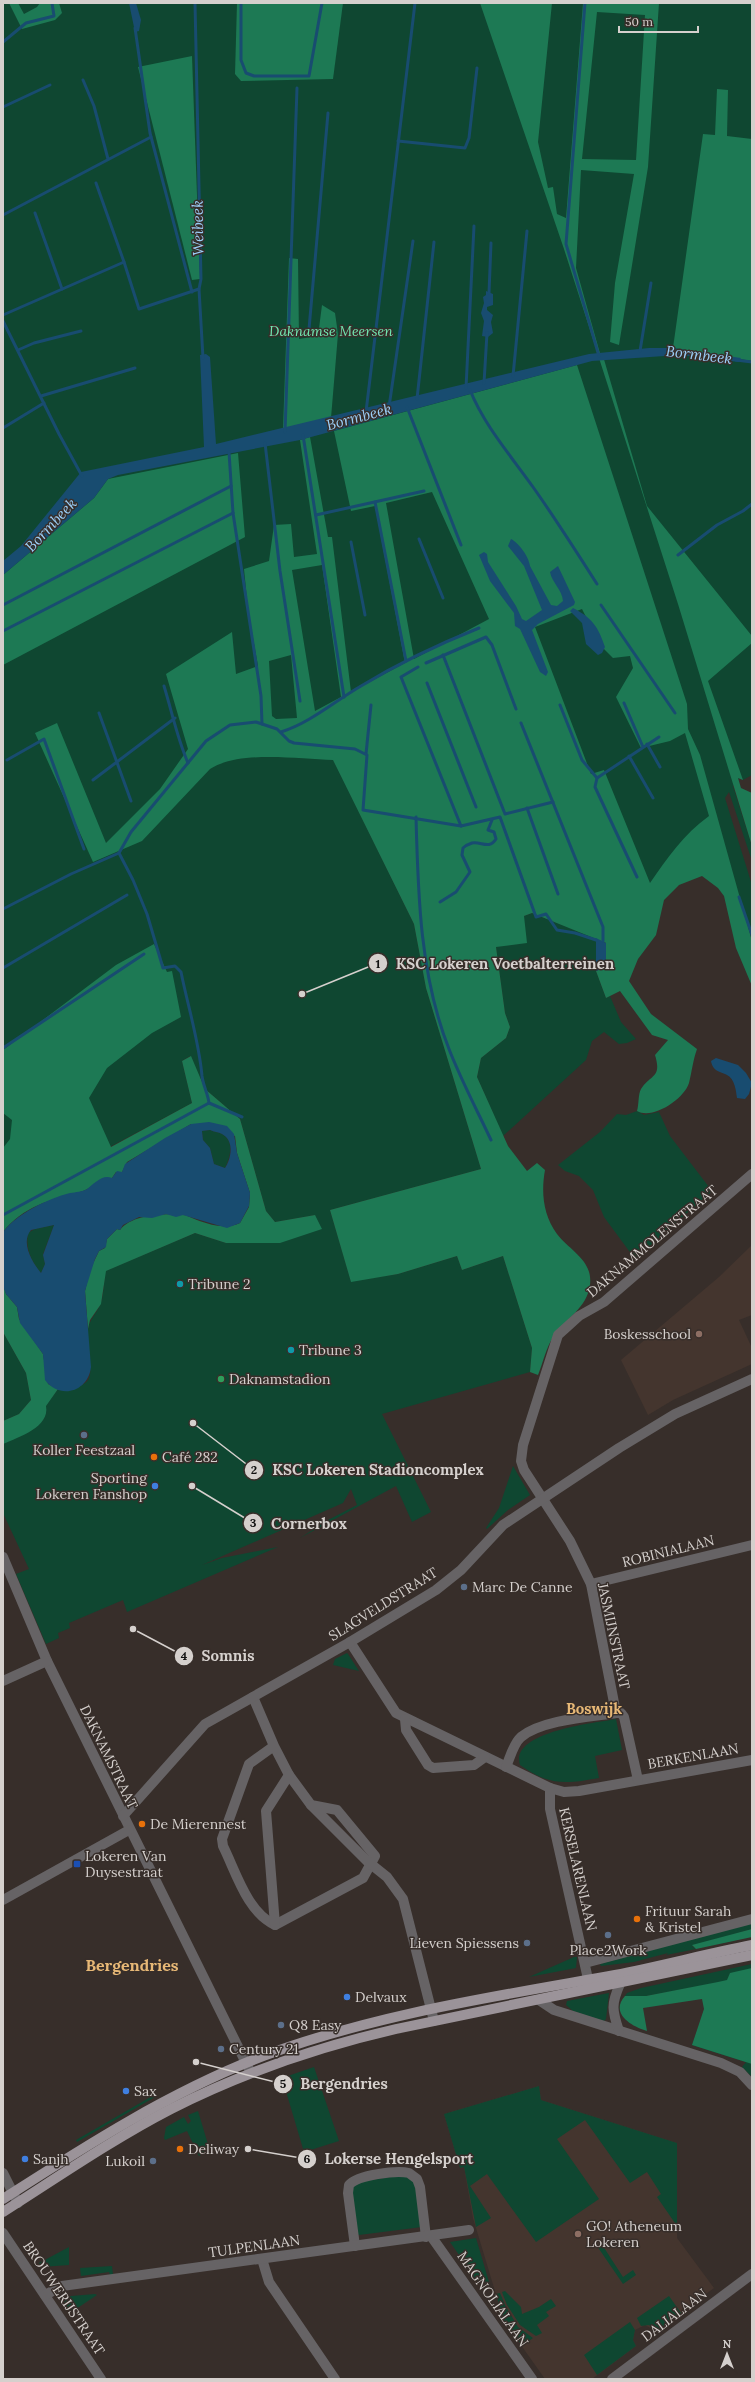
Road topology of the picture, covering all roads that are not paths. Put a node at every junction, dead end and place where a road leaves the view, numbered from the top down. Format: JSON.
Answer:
{"nodes":[{"id":1,"x":752,"y":1174,"type":"edge"},
{"id":2,"x":752,"y":1379,"type":"edge"},
{"id":3,"x":521,"y":1461,"type":"joint"},
{"id":4,"x":541,"y":1498,"type":"junction"},
{"id":5,"x":752,"y":1544,"type":"edge"},
{"id":6,"x":3,"y":1557,"type":"edge"},
{"id":7,"x":591,"y":1584,"type":"junction"},
{"id":8,"x":350,"y":1642,"type":"junction"},
{"id":9,"x":47,"y":1661,"type":"junction"},
{"id":10,"x":3,"y":1681,"type":"edge"},
{"id":11,"x":253,"y":1697,"type":"junction"},
{"id":12,"x":616,"y":1713,"type":"junction"},
{"id":13,"x":405,"y":1719,"type":"junction"},
{"id":14,"x":274,"y":1746,"type":"junction"},
{"id":15,"x":485,"y":1757,"type":"junction"},
{"id":16,"x":752,"y":1760,"type":"edge"},
{"id":17,"x":506,"y":1767,"type":"junction"},
{"id":18,"x":289,"y":1775,"type":"junction"},
{"id":19,"x":638,"y":1780,"type":"junction"},
{"id":20,"x":550,"y":1788,"type":"junction"},
{"id":21,"x":311,"y":1805,"type":"junction"},
{"id":22,"x":123,"y":1816,"type":"junction"},
{"id":23,"x":129,"y":1830,"type":"junction"},
{"id":24,"x":372,"y":1865,"type":"junction"},
{"id":25,"x":3,"y":1900,"type":"edge"},
{"id":26,"x":752,"y":1919,"type":"edge"},
{"id":27,"x":275,"y":1926,"type":"junction"},
{"id":28,"x":752,"y":1945,"type":"edge"},
{"id":29,"x":752,"y":1955,"type":"edge"},
{"id":30,"x":585,"y":1963,"type":"junction"},
{"id":31,"x":588,"y":1979,"type":"junction"},
{"id":32,"x":620,"y":1984,"type":"junction"},
{"id":33,"x":539,"y":2000,"type":"junction"},
{"id":34,"x":432,"y":2010,"type":"junction"},
{"id":35,"x":434,"y":2021,"type":"junction"},
{"id":36,"x":618,"y":2031,"type":"junction"},
{"id":37,"x":246,"y":2063,"type":"junction"},
{"id":38,"x":251,"y":2073,"type":"junction"},
{"id":39,"x":752,"y":2085,"type":"edge"},
{"id":40,"x":3,"y":2173,"type":"edge"},
{"id":41,"x":12,"y":2193,"type":"junction"},
{"id":42,"x":3,"y":2199,"type":"edge"},
{"id":43,"x":18,"y":2203,"type":"junction"},
{"id":44,"x":3,"y":2212,"type":"edge"},
{"id":45,"x":469,"y":2230,"type":"dead end"},
{"id":46,"x":3,"y":2233,"type":"edge"},
{"id":47,"x":429,"y":2236,"type":"junction"},
{"id":48,"x":355,"y":2246,"type":"junction"},
{"id":49,"x":262,"y":2259,"type":"junction"},
{"id":50,"x":752,"y":2274,"type":"edge"},
{"id":51,"x":45,"y":2295,"type":"junction"},
{"id":52,"x":528,"y":2378,"type":"edge"},
{"id":53,"x":101,"y":2379,"type":"edge"},
{"id":54,"x":335,"y":2379,"type":"edge"},
{"id":55,"x":612,"y":2379,"type":"edge"}],
"edges":[{"from":1,"to":3,"type":"street","name":"DAKNAMMOLENSTRAAT"},
{"from":2,"to":4,"type":"street","name":"SLAGVELDSTRAAT"},
{"from":3,"to":4,"type":"street","name":"JASMIJNSTRAAT"},
{"from":4,"to":7,"type":"street","name":"JASMIJNSTRAAT"},
{"from":4,"to":8,"type":"street","name":"SLAGVELDSTRAAT"},
{"from":5,"to":7,"type":"street","name":"ROBINIALAAN"},
{"from":6,"to":9,"type":"street","name":"DAKNAMSTRAAT"},
{"from":7,"to":12,"type":"street","name":"JASMIJNSTRAAT"},
{"from":8,"to":11,"type":"street","name":"SLAGVELDSTRAAT"},
{"from":8,"to":13,"type":"street"},
{"from":9,"to":10,"type":"street"},
{"from":9,"to":22,"type":"street","name":"DAKNAMSTRAAT"},
{"from":11,"to":14,"type":"street"},
{"from":11,"to":22,"type":"street","name":"SLAGVELDSTRAAT"},
{"from":12,"to":17,"type":"street"},
{"from":12,"to":19,"type":"street","name":"JASMIJNSTRAAT"},
{"from":13,"to":15,"type":"street","name":"BERKENLAAN"},
{"from":13,"to":15,"type":"street"},
{"from":14,"to":18,"type":"street"},
{"from":14,"to":27,"type":"street"},
{"from":15,"to":17,"type":"street","name":"BERKENLAAN"},
{"from":16,"to":19,"type":"street","name":"BERKENLAAN"},
{"from":17,"to":20,"type":"street","name":"BERKENLAAN"},
{"from":18,"to":21,"type":"street"},
{"from":18,"to":27,"type":"street"},
{"from":19,"to":20,"type":"street","name":"BERKENLAAN"},
{"from":20,"to":30,"type":"street","name":"KERSELARENLAAN"},
{"from":21,"to":24,"type":"street"},
{"from":21,"to":24,"type":"street"},
{"from":22,"to":23,"type":"street","name":"DAKNAMSTRAAT"},
{"from":23,"to":25,"type":"street"},
{"from":23,"to":37,"type":"street","name":"DAKNAMSTRAAT"},
{"from":24,"to":27,"type":"street"},
{"from":24,"to":34,"type":"street"},
{"from":26,"to":30,"type":"street"},
{"from":28,"to":31,"type":"main road"},
{"from":29,"to":32,"type":"main road"},
{"from":30,"to":31,"type":"street","name":"KERSELARENLAAN"},
{"from":31,"to":34,"type":"main road"},
{"from":32,"to":33,"type":"main road"},
{"from":32,"to":36,"type":"street"},
{"from":33,"to":35,"type":"main road"},
{"from":33,"to":36,"type":"street"},
{"from":34,"to":35,"type":"street"},
{"from":34,"to":37,"type":"main road"},
{"from":35,"to":38,"type":"main road"},
{"from":36,"to":39,"type":"street"},
{"from":37,"to":38,"type":"street","name":"DAKNAMSTRAAT"},
{"from":37,"to":41,"type":"main road"},
{"from":38,"to":43,"type":"main road"},
{"from":40,"to":41,"type":"street"},
{"from":41,"to":42,"type":"main road"},
{"from":41,"to":43,"type":"street"},
{"from":43,"to":44,"type":"main road"},
{"from":45,"to":47,"type":"street","name":"TULPENLAAN"},
{"from":46,"to":51,"type":"street","name":"BROUWERIJSTRAAT"},
{"from":47,"to":48,"type":"street","name":"TULPENLAAN"},
{"from":47,"to":48,"type":"street"},
{"from":47,"to":52,"type":"street","name":"MAGNOLIALAAN"},
{"from":48,"to":49,"type":"street","name":"TULPENLAAN"},
{"from":49,"to":51,"type":"street","name":"TULPENLAAN"},
{"from":49,"to":54,"type":"street"},
{"from":50,"to":55,"type":"street","name":"DALIALAAN"},
{"from":51,"to":53,"type":"street","name":"BROUWERIJSTRAAT"}]}
